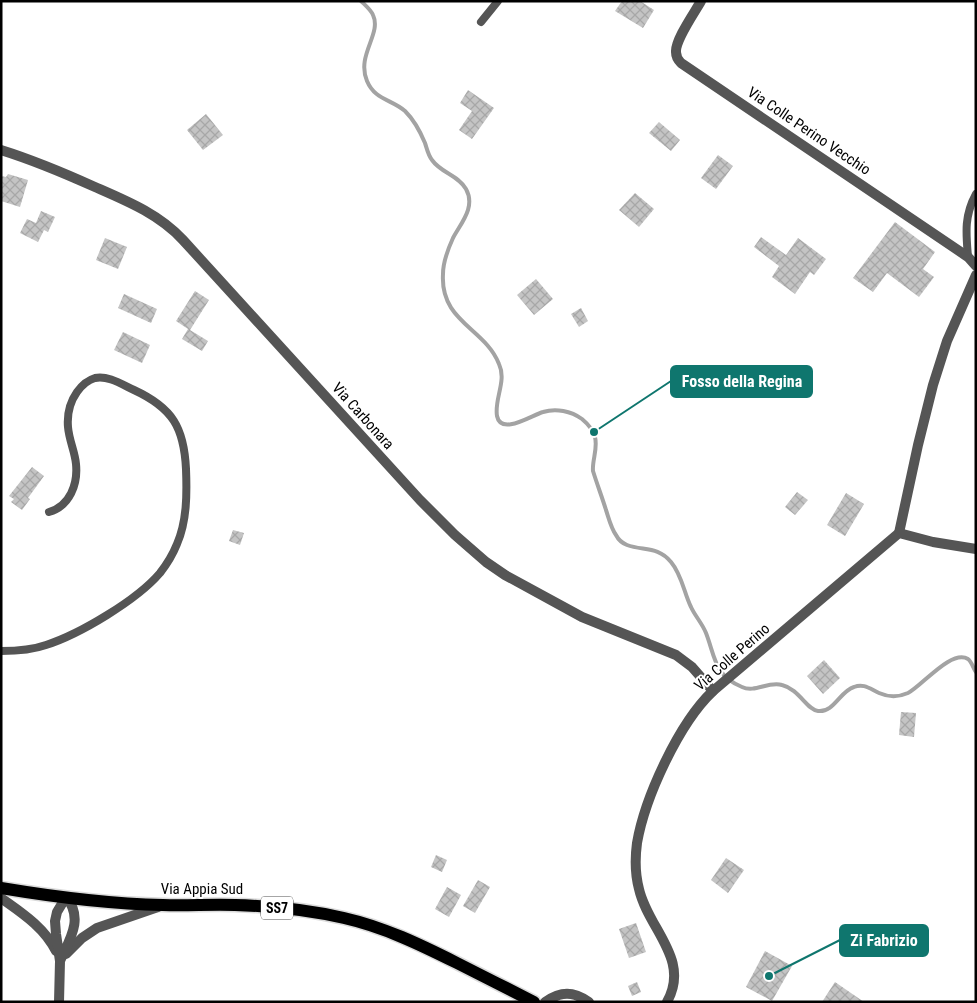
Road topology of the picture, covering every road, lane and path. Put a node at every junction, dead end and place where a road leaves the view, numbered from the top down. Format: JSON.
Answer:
{"nodes":[{"id":1,"x":498,"y":1,"type":"edge"},
{"id":2,"x":702,"y":1,"type":"edge"},
{"id":3,"x":481,"y":22,"type":"dead end"},
{"id":4,"x":1,"y":150,"type":"edge"},
{"id":5,"x":976,"y":194,"type":"edge"},
{"id":6,"x":968,"y":257,"type":"junction"},
{"id":7,"x":976,"y":266,"type":"edge"},
{"id":8,"x":976,"y":275,"type":"edge"},
{"id":9,"x":49,"y":512,"type":"dead end"},
{"id":10,"x":899,"y":532,"type":"junction"},
{"id":11,"x":976,"y":549,"type":"edge"},
{"id":12,"x":1,"y":651,"type":"edge"},
{"id":13,"x":716,"y":689,"type":"junction"},
{"id":14,"x":1,"y":888,"type":"edge"},
{"id":15,"x":66,"y":897,"type":"junction"},
{"id":16,"x":1,"y":898,"type":"edge"},
{"id":17,"x":162,"y":906,"type":"junction"},
{"id":18,"x":60,"y":961,"type":"junction"},
{"id":19,"x":59,"y":1002,"type":"edge"},
{"id":20,"x":534,"y":1002,"type":"edge"},
{"id":21,"x":545,"y":1002,"type":"edge"},
{"id":22,"x":589,"y":1002,"type":"edge"},
{"id":23,"x":666,"y":1002,"type":"edge"}],
"edges":[{"from":1,"to":3,"type":"lane"},
{"from":2,"to":6,"type":"street","name":"Via Colle Perino Vecchio"},
{"from":4,"to":13,"type":"street","name":"Via Carbonara"},
{"from":5,"to":6,"type":"lane"},
{"from":6,"to":7,"type":"street","name":"Via Colle Perino Vecchio"},
{"from":8,"to":10,"type":"street"},
{"from":9,"to":12,"type":"lane"},
{"from":10,"to":11,"type":"street"},
{"from":10,"to":13,"type":"street","name":"Via Colle Perino"},
{"from":13,"to":23,"type":"street","name":"Via Colle Perino"},
{"from":14,"to":15,"type":"main road","name":"Via Appia Sud","number":"SS7"},
{"from":15,"to":17,"type":"main road","name":"Via Appia Sud","number":"SS7"},
{"from":15,"to":18,"type":"street"},
{"from":15,"to":18,"type":"street"},
{"from":16,"to":18,"type":"street"},
{"from":17,"to":18,"type":"street"},
{"from":17,"to":20,"type":"main road","name":"Via Appia Sud","number":"SS7"},
{"from":18,"to":19,"type":"street"},
{"from":21,"to":22,"type":"street"}]}
